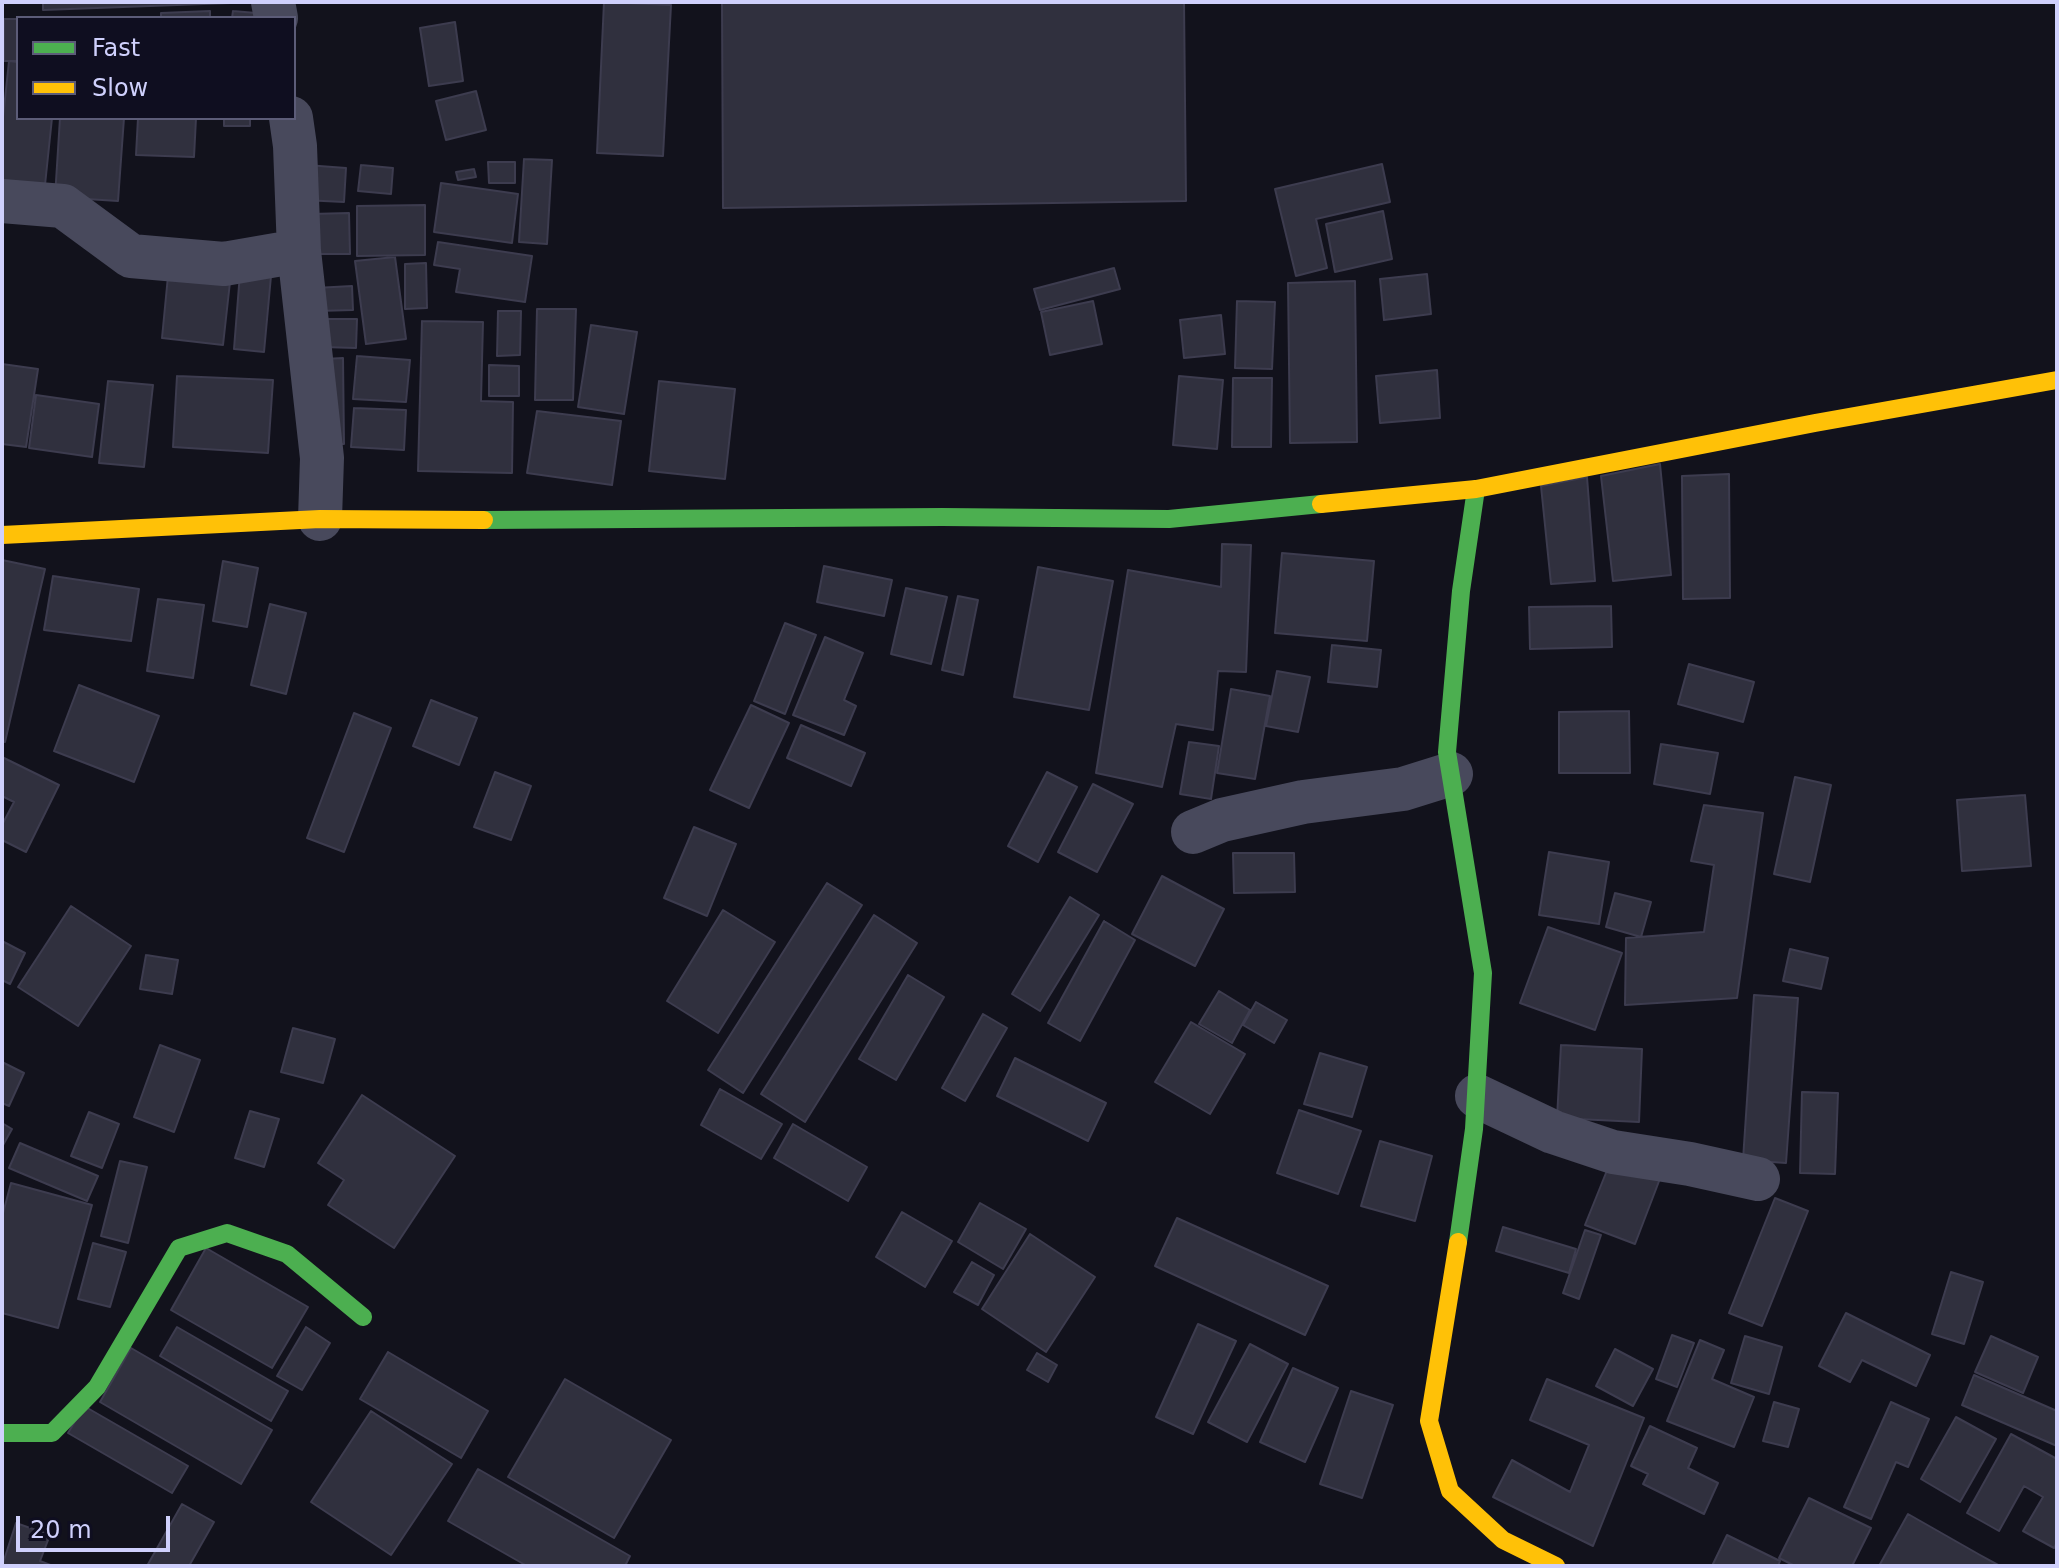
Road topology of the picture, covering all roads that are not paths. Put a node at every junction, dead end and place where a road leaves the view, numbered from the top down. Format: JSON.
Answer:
{"nodes":[{"id":1,"x":291,"y":120,"type":"edge"},
{"id":2,"x":2,"y":201,"type":"edge"},
{"id":3,"x":299,"y":251,"type":"junction"},
{"id":4,"x":2057,"y":380,"type":"edge"},
{"id":5,"x":1476,"y":489,"type":"junction"},
{"id":6,"x":320,"y":519,"type":"junction"},
{"id":7,"x":2,"y":535,"type":"edge"},
{"id":8,"x":1451,"y":774,"type":"junction"},
{"id":9,"x":1193,"y":832,"type":"dead end"},
{"id":10,"x":1477,"y":1096,"type":"junction"},
{"id":11,"x":1758,"y":1179,"type":"dead end"},
{"id":12,"x":363,"y":1317,"type":"dead end"},
{"id":13,"x":2,"y":1433,"type":"edge"},
{"id":14,"x":1556,"y":1566,"type":"edge"}],
"edges":[{"from":1,"to":3,"type":"street"},
{"from":2,"to":3,"type":"street"},
{"from":3,"to":6,"type":"street"},
{"from":4,"to":5,"type":"street"},
{"from":5,"to":6,"type":"street"},
{"from":5,"to":8,"type":"street"},
{"from":6,"to":7,"type":"street"},
{"from":8,"to":9,"type":"street"},
{"from":8,"to":10,"type":"street"},
{"from":10,"to":11,"type":"street"},
{"from":10,"to":14,"type":"street"},
{"from":12,"to":13,"type":"street"}]}
